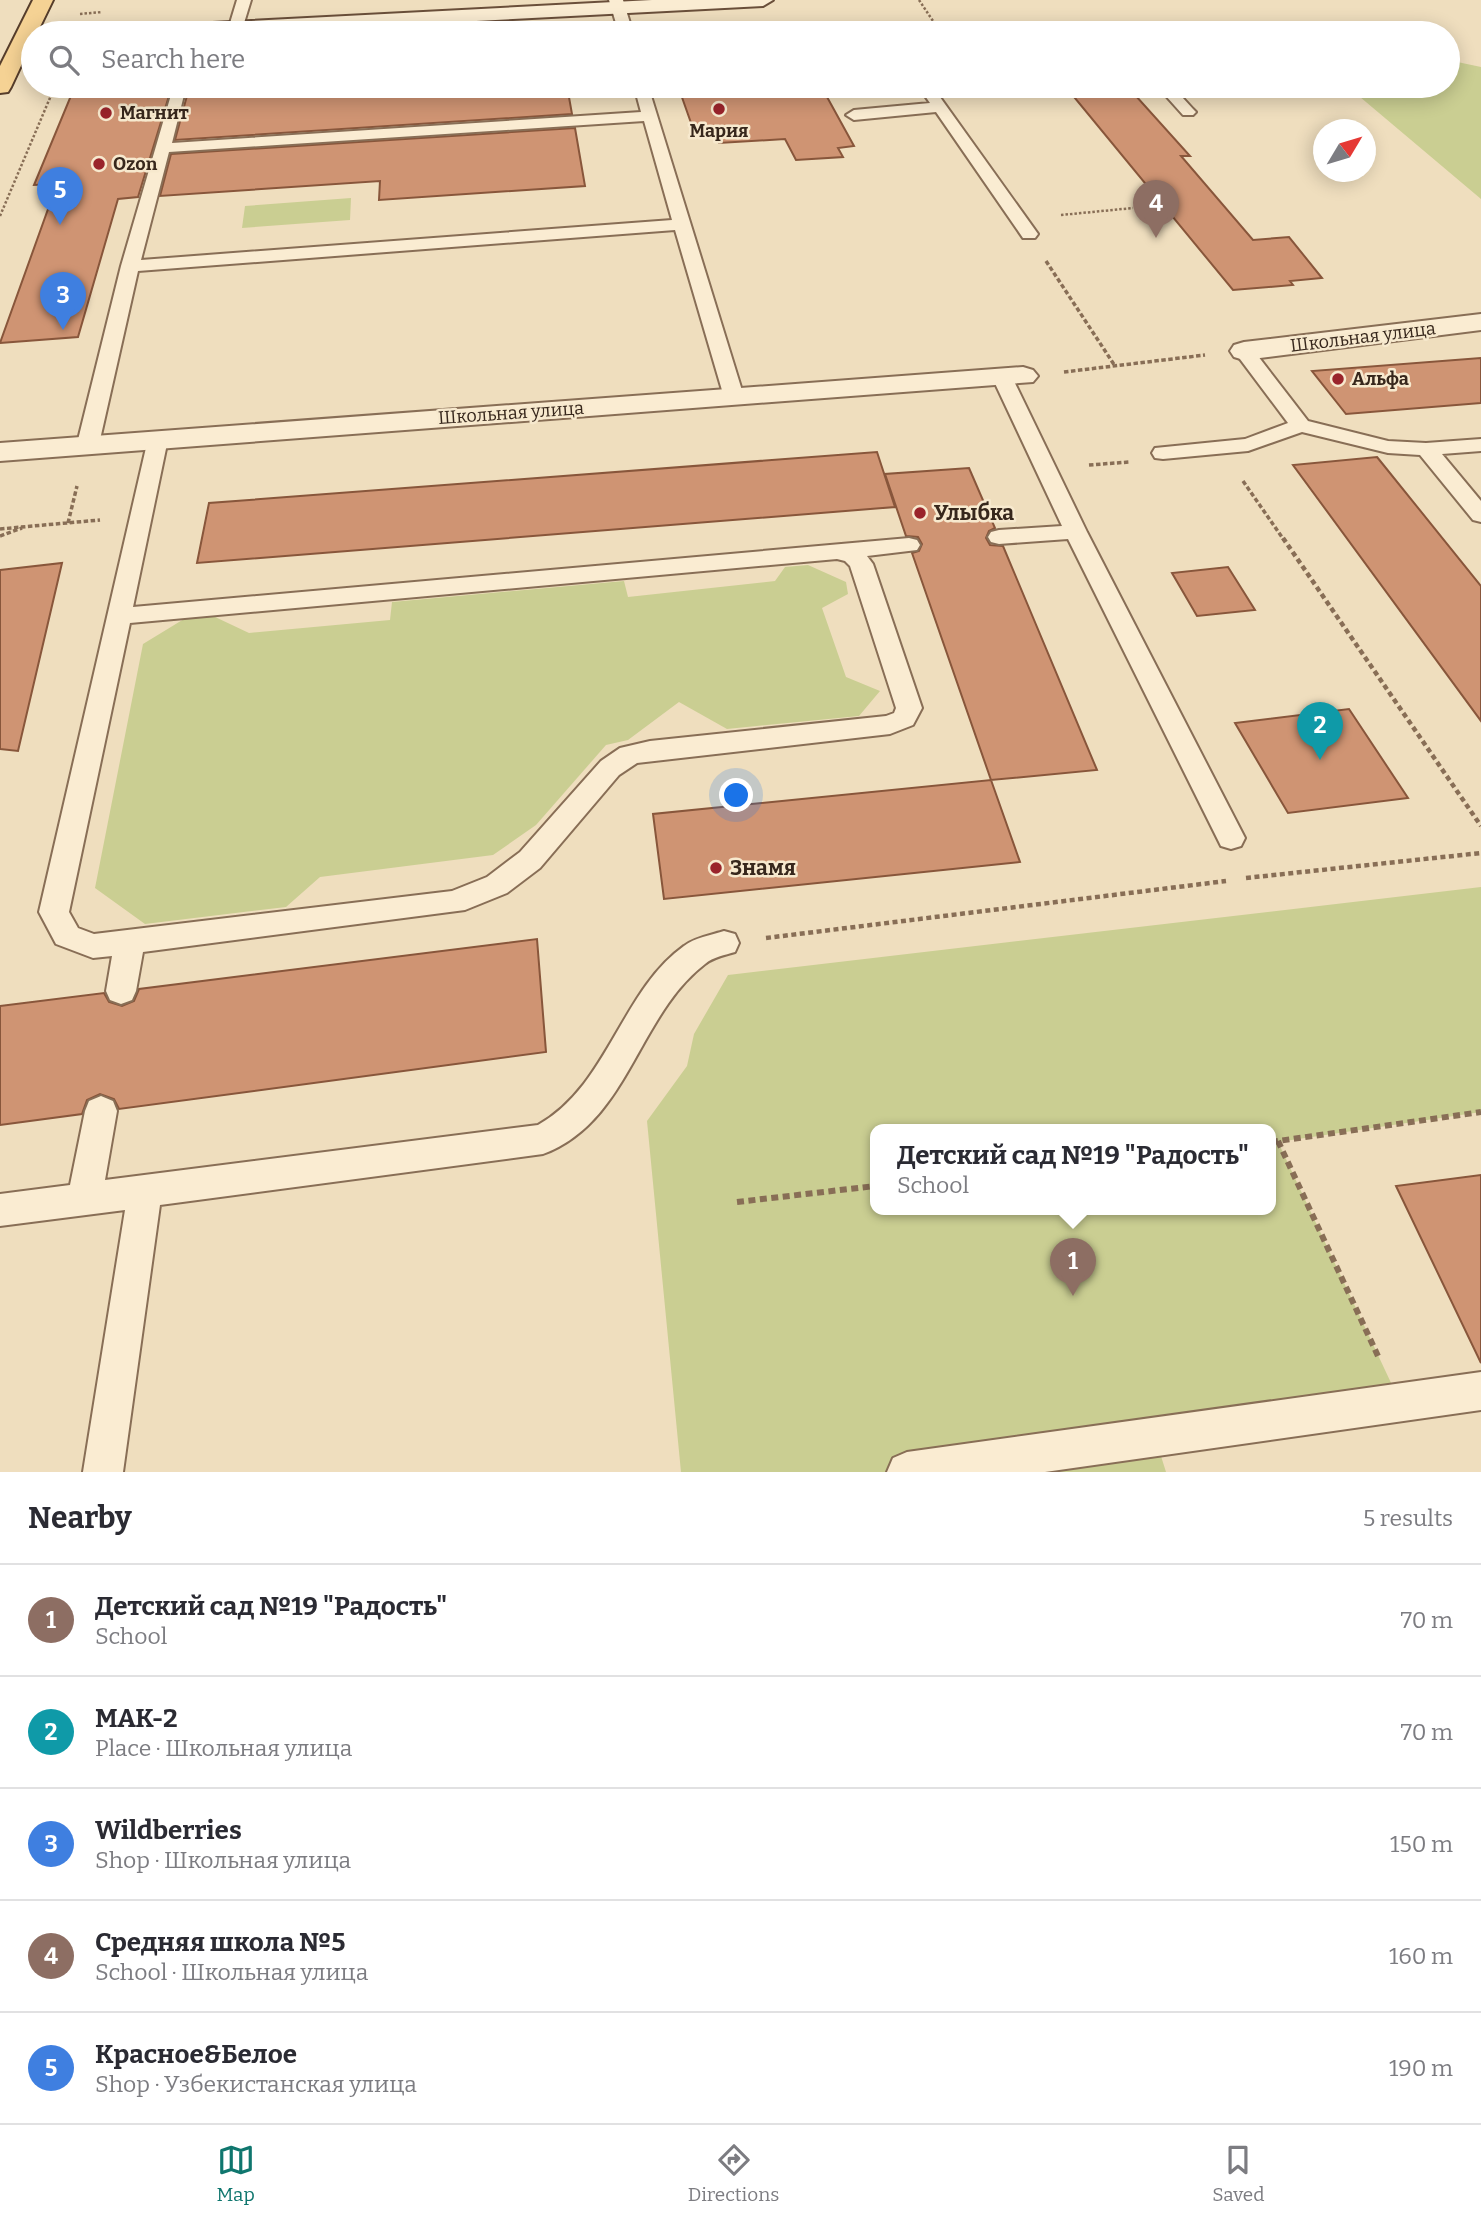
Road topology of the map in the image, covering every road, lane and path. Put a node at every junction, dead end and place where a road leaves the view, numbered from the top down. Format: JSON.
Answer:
{"nodes":[{"id":1,"x":43,"y":0,"type":"edge"},
{"id":2,"x":244,"y":0,"type":"edge"},
{"id":3,"x":763,"y":0,"type":"edge"},
{"id":4,"x":919,"y":0,"type":"edge"},
{"id":5,"x":617,"y":4,"type":"edge"},
{"id":6,"x":35,"y":21,"type":"edge"},
{"id":7,"x":237,"y":21,"type":"edge"},
{"id":8,"x":367,"y":21,"type":"edge"},
{"id":9,"x":622,"y":21,"type":"edge"},
{"id":10,"x":934,"y":21,"type":"edge"},
{"id":11,"x":21,"y":51,"type":"edge"},
{"id":12,"x":0,"y":87,"type":"edge"},
{"id":13,"x":50,"y":98,"type":"edge"},
{"id":14,"x":176,"y":98,"type":"edge"},
{"id":15,"x":645,"y":98,"type":"edge"},
{"id":16,"x":934,"y":98,"type":"edge"},
{"id":17,"x":1175,"y":98,"type":"edge"},
{"id":18,"x":940,"y":107,"type":"junction"},
{"id":19,"x":1188,"y":112,"type":"dead end"},
{"id":20,"x":854,"y":115,"type":"dead end"},
{"id":21,"x":650,"y":116,"type":"junction"},
{"id":22,"x":162,"y":148,"type":"junction"},
{"id":23,"x":1133,"y":208,"type":"dead end"},
{"id":24,"x":0,"y":216,"type":"edge"},
{"id":25,"x":1018,"y":218,"type":"junction"},
{"id":26,"x":683,"y":224,"type":"junction"},
{"id":27,"x":1029,"y":234,"type":"joint"},
{"id":28,"x":131,"y":266,"type":"junction"},
{"id":29,"x":1481,"y":322,"type":"edge"},
{"id":30,"x":1244,"y":351,"type":"junction"},
{"id":31,"x":1115,"y":366,"type":"junction"},
{"id":32,"x":1012,"y":377,"type":"junction"},
{"id":33,"x":734,"y":397,"type":"junction"},
{"id":34,"x":1301,"y":425,"type":"junction"},
{"id":35,"x":158,"y":439,"type":"junction"},
{"id":36,"x":88,"y":444,"type":"junction"},
{"id":37,"x":1481,"y":445,"type":"edge"},
{"id":38,"x":1220,"y":448,"type":"junction"},
{"id":39,"x":1426,"y":449,"type":"junction"},
{"id":40,"x":0,"y":452,"type":"edge"},
{"id":41,"x":1163,"y":453,"type":"joint"},
{"id":42,"x":1046,"y":468,"type":"junction"},
{"id":43,"x":1481,"y":515,"type":"edge"},
{"id":44,"x":141,"y":516,"type":"junction"},
{"id":45,"x":28,"y":526,"type":"junction"},
{"id":46,"x":0,"y":529,"type":"edge"},
{"id":47,"x":1076,"y":532,"type":"junction"},
{"id":48,"x":0,"y":536,"type":"edge"},
{"id":49,"x":999,"y":537,"type":"dead end"},
{"id":50,"x":909,"y":545,"type":"dead end"},
{"id":51,"x":837,"y":552,"type":"junction"},
{"id":52,"x":119,"y":616,"type":"junction"},
{"id":53,"x":1481,"y":826,"type":"edge"},
{"id":54,"x":1231,"y":838,"type":"dead end"},
{"id":55,"x":1481,"y":853,"type":"edge"},
{"id":56,"x":129,"y":943,"type":"junction"},
{"id":57,"x":724,"y":943,"type":"joint"},
{"id":58,"x":121,"y":991,"type":"dead end"},
{"id":59,"x":101,"y":1111,"type":"dead end"},
{"id":60,"x":1481,"y":1112,"type":"edge"},
{"id":61,"x":1276,"y":1142,"type":"edge"},
{"id":62,"x":1276,"y":1146,"type":"edge"},
{"id":63,"x":870,"y":1187,"type":"edge"},
{"id":64,"x":145,"y":1191,"type":"junction"},
{"id":65,"x":84,"y":1199,"type":"junction"},
{"id":66,"x":737,"y":1202,"type":"dead end"},
{"id":67,"x":0,"y":1210,"type":"edge"},
{"id":68,"x":1481,"y":1391,"type":"edge"},
{"id":69,"x":1400,"y":1402,"type":"junction"},
{"id":70,"x":103,"y":1472,"type":"edge"},
{"id":71,"x":907,"y":1472,"type":"edge"}],
"edges":[{"from":1,"to":6,"type":"main road"},
{"from":2,"to":7,"type":"lane"},
{"from":3,"to":5,"type":"street"},
{"from":4,"to":10,"type":"path"},
{"from":5,"to":8,"type":"street"},
{"from":5,"to":9,"type":"lane"},
{"from":11,"to":12,"type":"main road"},
{"from":13,"to":24,"type":"path"},
{"from":14,"to":22,"type":"lane"},
{"from":15,"to":21,"type":"lane"},
{"from":16,"to":18,"type":"lane"},
{"from":17,"to":19,"type":"lane"},
{"from":18,"to":20,"type":"lane"},
{"from":18,"to":25,"type":"lane"},
{"from":21,"to":22,"type":"lane"},
{"from":21,"to":26,"type":"lane"},
{"from":22,"to":28,"type":"lane"},
{"from":23,"to":25,"type":"path"},
{"from":25,"to":27,"type":"lane"},
{"from":26,"to":28,"type":"lane"},
{"from":26,"to":33,"type":"lane"},
{"from":27,"to":31,"type":"path"},
{"from":28,"to":36,"type":"lane"},
{"from":29,"to":30,"type":"street","name":"Школьная улица"},
{"from":30,"to":31,"type":"path"},
{"from":30,"to":34,"type":"lane"},
{"from":31,"to":32,"type":"path"},
{"from":32,"to":33,"type":"street","name":"Школьная улица"},
{"from":32,"to":42,"type":"lane"},
{"from":33,"to":35,"type":"street","name":"Школьная улица"},
{"from":34,"to":38,"type":"lane"},
{"from":34,"to":39,"type":"lane"},
{"from":35,"to":36,"type":"street","name":"Школьная улица"},
{"from":35,"to":44,"type":"lane"},
{"from":36,"to":40,"type":"street","name":"Школьная улица"},
{"from":37,"to":39,"type":"lane"},
{"from":38,"to":41,"type":"lane"},
{"from":38,"to":53,"type":"path"},
{"from":39,"to":43,"type":"lane"},
{"from":41,"to":42,"type":"path"},
{"from":42,"to":47,"type":"lane"},
{"from":44,"to":45,"type":"path"},
{"from":44,"to":52,"type":"lane"},
{"from":45,"to":46,"type":"path"},
{"from":45,"to":48,"type":"path"},
{"from":47,"to":49,"type":"lane"},
{"from":47,"to":54,"type":"lane"},
{"from":50,"to":51,"type":"lane"},
{"from":51,"to":52,"type":"lane"},
{"from":51,"to":56,"type":"lane"},
{"from":52,"to":56,"type":"lane"},
{"from":55,"to":57,"type":"path"},
{"from":56,"to":58,"type":"lane"},
{"from":57,"to":64,"type":"lane"},
{"from":59,"to":65,"type":"lane"},
{"from":60,"to":61,"type":"path"},
{"from":62,"to":69,"type":"path"},
{"from":63,"to":66,"type":"path"},
{"from":64,"to":65,"type":"lane"},
{"from":64,"to":70,"type":"lane"},
{"from":65,"to":67,"type":"lane"},
{"from":68,"to":69,"type":"lane"},
{"from":69,"to":71,"type":"lane"}]}
